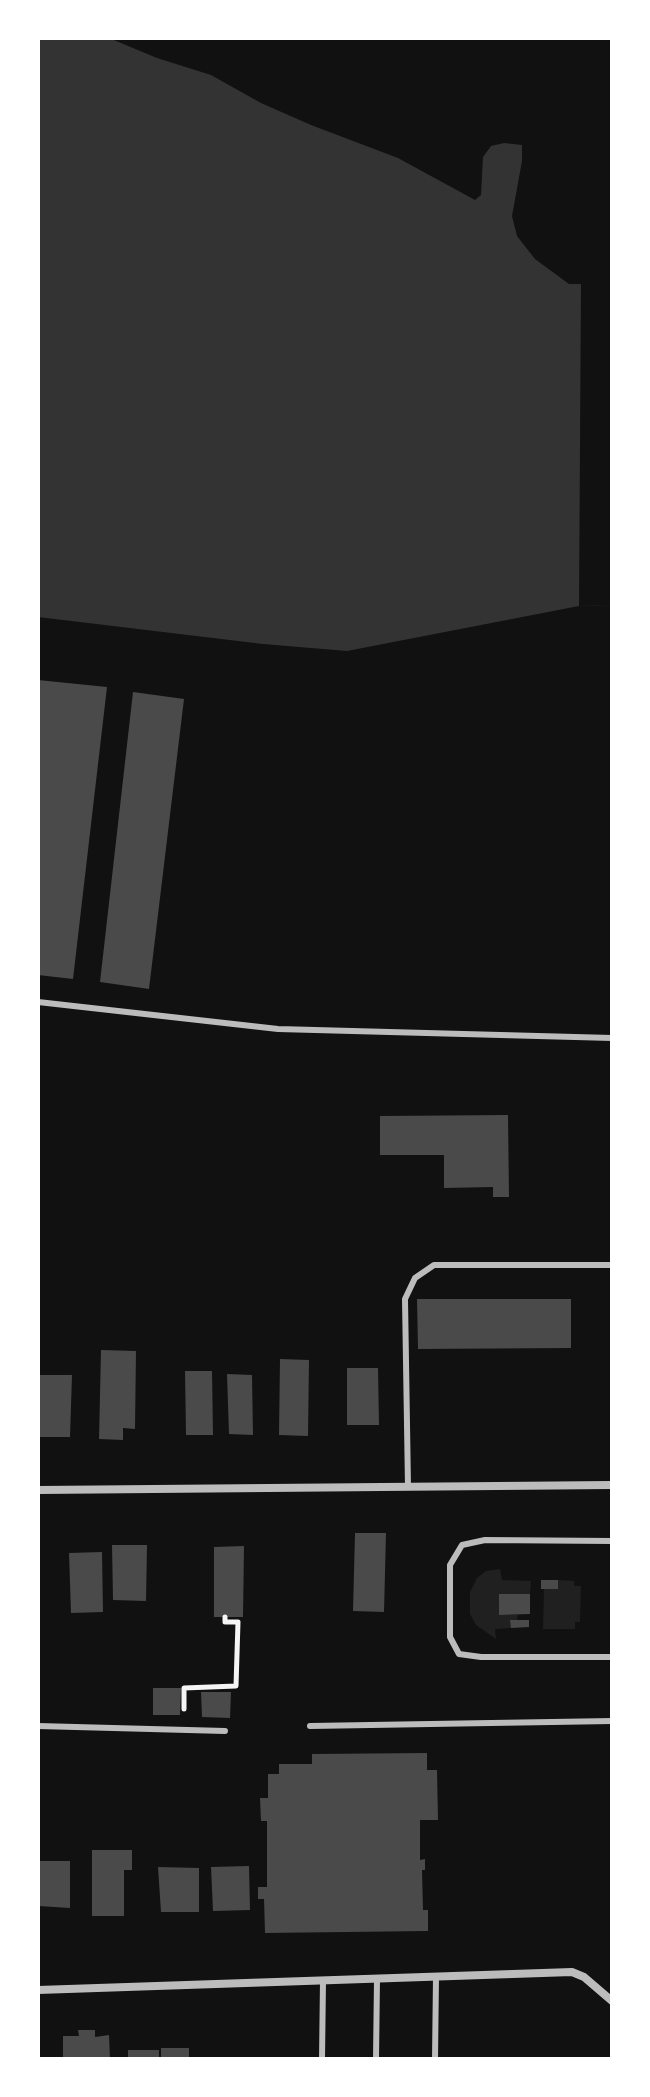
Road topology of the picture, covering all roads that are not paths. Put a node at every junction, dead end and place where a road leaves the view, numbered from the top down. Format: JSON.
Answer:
{"nodes":[{"id":1,"x":38,"y":1002,"type":"edge"},
{"id":2,"x":612,"y":1038,"type":"edge"},
{"id":3,"x":612,"y":1265,"type":"edge"},
{"id":4,"x":612,"y":1485,"type":"edge"},
{"id":5,"x":408,"y":1487,"type":"junction"},
{"id":6,"x":38,"y":1490,"type":"edge"},
{"id":7,"x":612,"y":1541,"type":"edge"},
{"id":8,"x":612,"y":1657,"type":"edge"},
{"id":9,"x":612,"y":1721,"type":"edge"},
{"id":10,"x":38,"y":1726,"type":"edge"},
{"id":11,"x":310,"y":1726,"type":"dead end"},
{"id":12,"x":225,"y":1731,"type":"dead end"},
{"id":13,"x":436,"y":1977,"type":"junction"},
{"id":14,"x":377,"y":1979,"type":"junction"},
{"id":15,"x":323,"y":1981,"type":"junction"},
{"id":16,"x":38,"y":1990,"type":"edge"},
{"id":17,"x":612,"y":2001,"type":"edge"},
{"id":18,"x":322,"y":2059,"type":"edge"},
{"id":19,"x":376,"y":2059,"type":"edge"},
{"id":20,"x":435,"y":2059,"type":"edge"}],
"edges":[{"from":1,"to":2,"type":"lane"},
{"from":3,"to":5,"type":"lane"},
{"from":4,"to":5,"type":"street"},
{"from":5,"to":6,"type":"street"},
{"from":7,"to":8,"type":"lane"},
{"from":9,"to":11,"type":"lane"},
{"from":10,"to":12,"type":"lane"},
{"from":13,"to":14,"type":"street"},
{"from":13,"to":17,"type":"street"},
{"from":13,"to":20,"type":"lane"},
{"from":14,"to":15,"type":"street"},
{"from":14,"to":19,"type":"lane"},
{"from":15,"to":16,"type":"street"},
{"from":15,"to":18,"type":"lane"}]}
